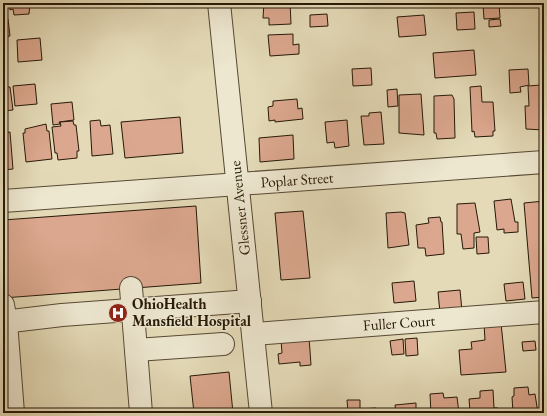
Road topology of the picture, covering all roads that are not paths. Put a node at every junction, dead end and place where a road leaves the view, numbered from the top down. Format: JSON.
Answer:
{"nodes":[{"id":1,"x":219,"y":3,"type":"edge"},
{"id":2,"x":544,"y":162,"type":"edge"},
{"id":3,"x":238,"y":184,"type":"junction"},
{"id":4,"x":3,"y":201,"type":"edge"},
{"id":5,"x":131,"y":288,"type":"dead end"},
{"id":6,"x":250,"y":301,"type":"junction"},
{"id":7,"x":133,"y":311,"type":"junction"},
{"id":8,"x":544,"y":312,"type":"edge"},
{"id":9,"x":4,"y":317,"type":"edge"},
{"id":10,"x":253,"y":334,"type":"junction"},
{"id":11,"x":223,"y":344,"type":"dead end"},
{"id":12,"x":136,"y":350,"type":"junction"},
{"id":13,"x":13,"y":413,"type":"edge"},
{"id":14,"x":141,"y":413,"type":"edge"},
{"id":15,"x":262,"y":413,"type":"edge"}],
"edges":[{"from":1,"to":3,"type":"street","name":"Glessner Avenue"},
{"from":2,"to":3,"type":"street","name":"Poplar Street"},
{"from":3,"to":4,"type":"street","name":"Poplar Street"},
{"from":3,"to":6,"type":"street","name":"Glessner Avenue"},
{"from":5,"to":7,"type":"street"},
{"from":6,"to":7,"type":"street"},
{"from":6,"to":10,"type":"street","name":"Glessner Avenue"},
{"from":7,"to":9,"type":"street"},
{"from":7,"to":12,"type":"street"},
{"from":8,"to":10,"type":"street","name":"Fuller Court"},
{"from":9,"to":13,"type":"street"},
{"from":10,"to":15,"type":"street","name":"Glessner Avenue"},
{"from":11,"to":12,"type":"street"},
{"from":12,"to":14,"type":"street"}]}
